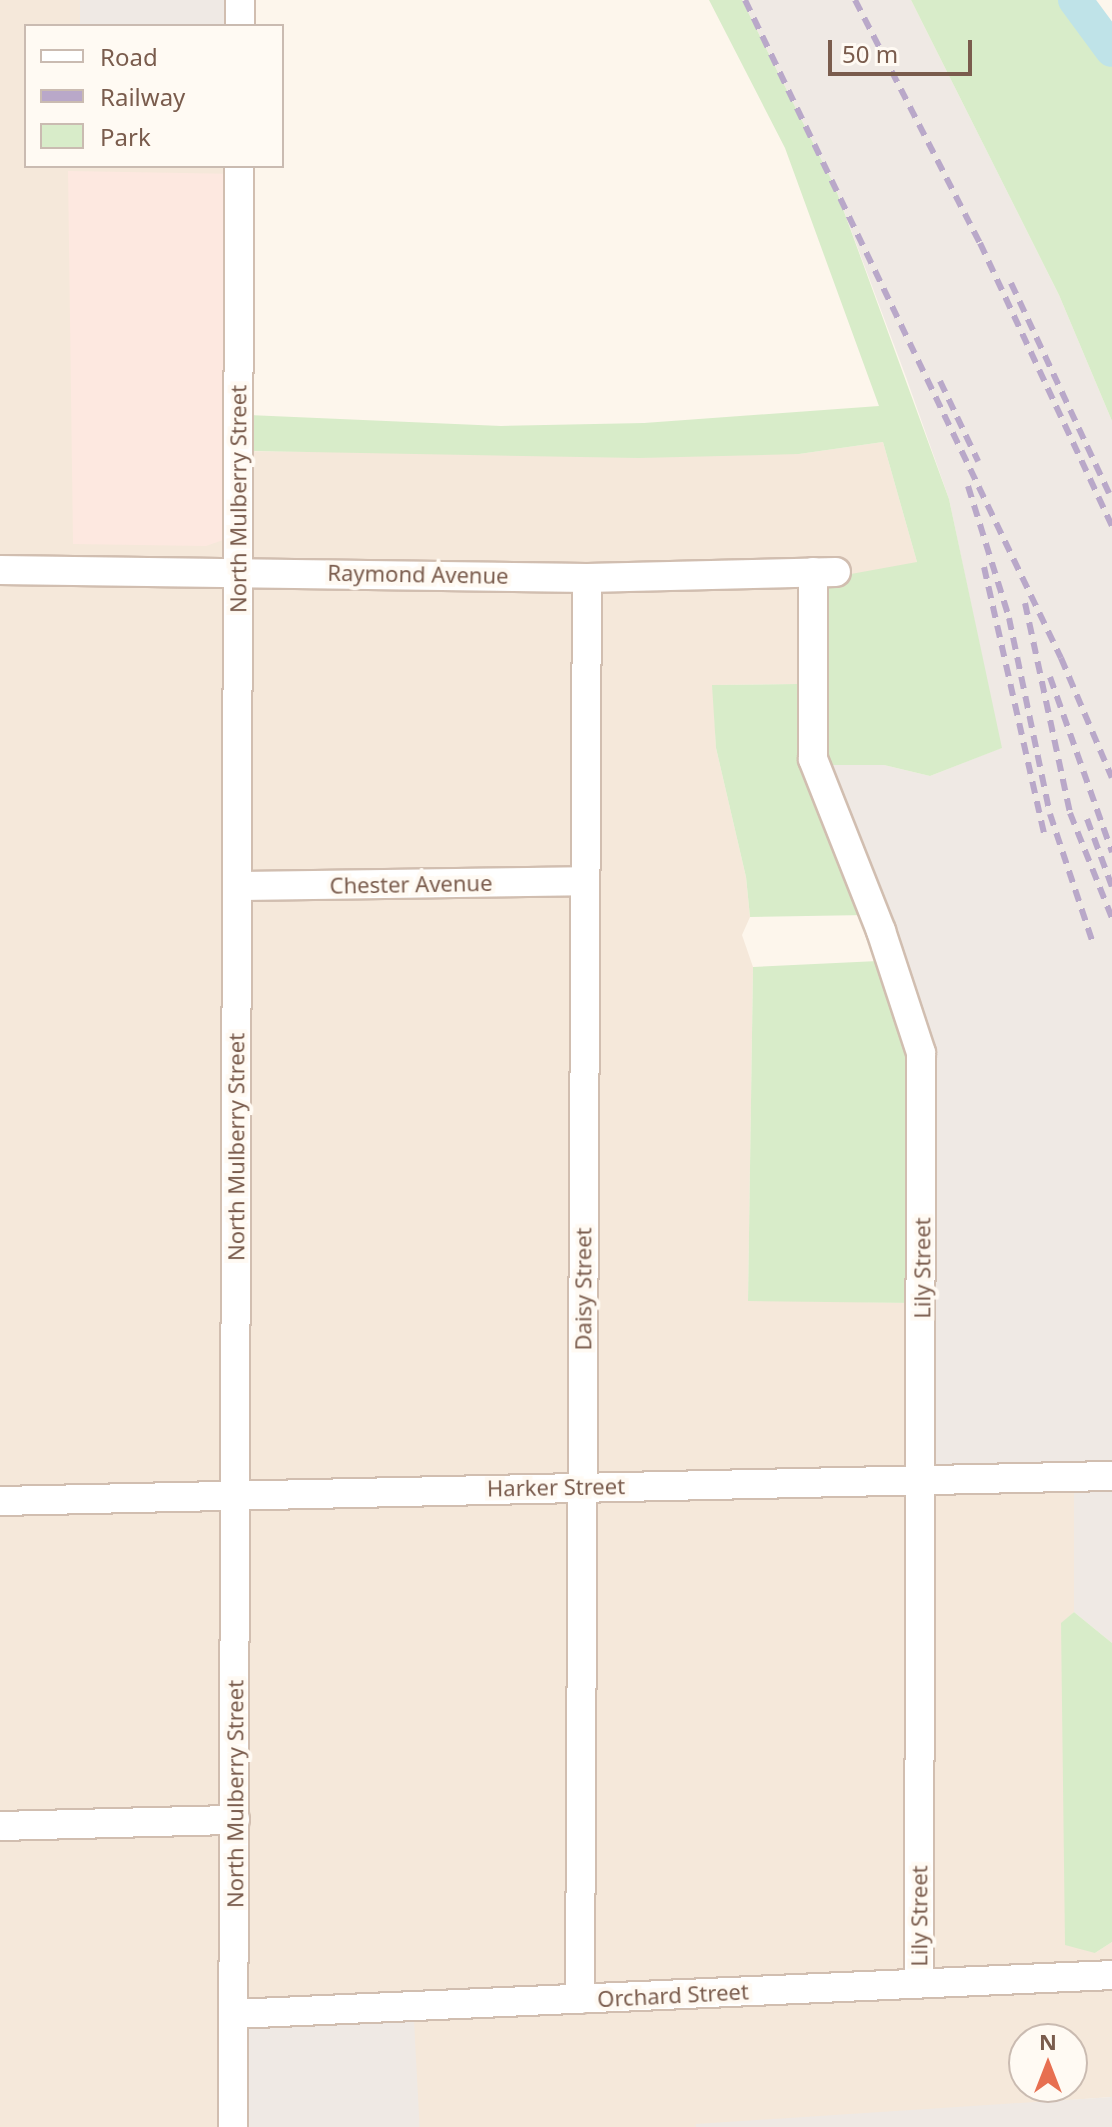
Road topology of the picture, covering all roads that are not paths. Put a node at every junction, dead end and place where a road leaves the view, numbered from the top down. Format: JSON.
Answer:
{"nodes":[{"id":1,"x":240,"y":0,"type":"edge"},
{"id":2,"x":240,"y":24,"type":"edge"},
{"id":3,"x":239,"y":168,"type":"edge"},
{"id":4,"x":0,"y":570,"type":"edge"},
{"id":5,"x":237,"y":571,"type":"junction"},
{"id":6,"x":824,"y":572,"type":"joint"},
{"id":7,"x":587,"y":578,"type":"junction"},
{"id":8,"x":585,"y":881,"type":"junction"},
{"id":9,"x":238,"y":886,"type":"junction"},
{"id":10,"x":1112,"y":1476,"type":"edge"},
{"id":11,"x":920,"y":1479,"type":"junction"},
{"id":12,"x":583,"y":1487,"type":"junction"},
{"id":13,"x":236,"y":1495,"type":"junction"},
{"id":14,"x":0,"y":1501,"type":"edge"},
{"id":15,"x":235,"y":1820,"type":"junction"},
{"id":16,"x":0,"y":1826,"type":"edge"},
{"id":17,"x":1112,"y":1975,"type":"edge"},
{"id":18,"x":919,"y":1983,"type":"junction"},
{"id":19,"x":580,"y":1999,"type":"junction"},
{"id":20,"x":234,"y":2014,"type":"junction"},
{"id":21,"x":233,"y":2127,"type":"edge"}],
"edges":[{"from":1,"to":2,"type":"street"},
{"from":3,"to":5,"type":"street","name":"North Mulberry Street"},
{"from":4,"to":5,"type":"street","name":"Raymond Avenue"},
{"from":5,"to":7,"type":"street","name":"Raymond Avenue"},
{"from":5,"to":9,"type":"street","name":"North Mulberry Street"},
{"from":6,"to":7,"type":"street","name":"Raymond Avenue"},
{"from":6,"to":11,"type":"street","name":"Lily Street"},
{"from":7,"to":8,"type":"street","name":"Daisy Street"},
{"from":8,"to":9,"type":"street","name":"Chester Avenue"},
{"from":8,"to":12,"type":"street","name":"Daisy Street"},
{"from":9,"to":13,"type":"street","name":"North Mulberry Street"},
{"from":10,"to":11,"type":"street","name":"Harker Street"},
{"from":11,"to":12,"type":"street","name":"Harker Street"},
{"from":11,"to":18,"type":"street","name":"Lily Street"},
{"from":12,"to":13,"type":"street","name":"Harker Street"},
{"from":12,"to":19,"type":"street","name":"Daisy Street"},
{"from":13,"to":14,"type":"street","name":"Harker Street"},
{"from":13,"to":15,"type":"street","name":"North Mulberry Street"},
{"from":15,"to":16,"type":"street"},
{"from":15,"to":20,"type":"street","name":"North Mulberry Street"},
{"from":17,"to":18,"type":"street","name":"Orchard Street"},
{"from":18,"to":19,"type":"street","name":"Orchard Street"},
{"from":19,"to":20,"type":"street","name":"Orchard Street"},
{"from":20,"to":21,"type":"street","name":"North Mulberry Street"}]}
